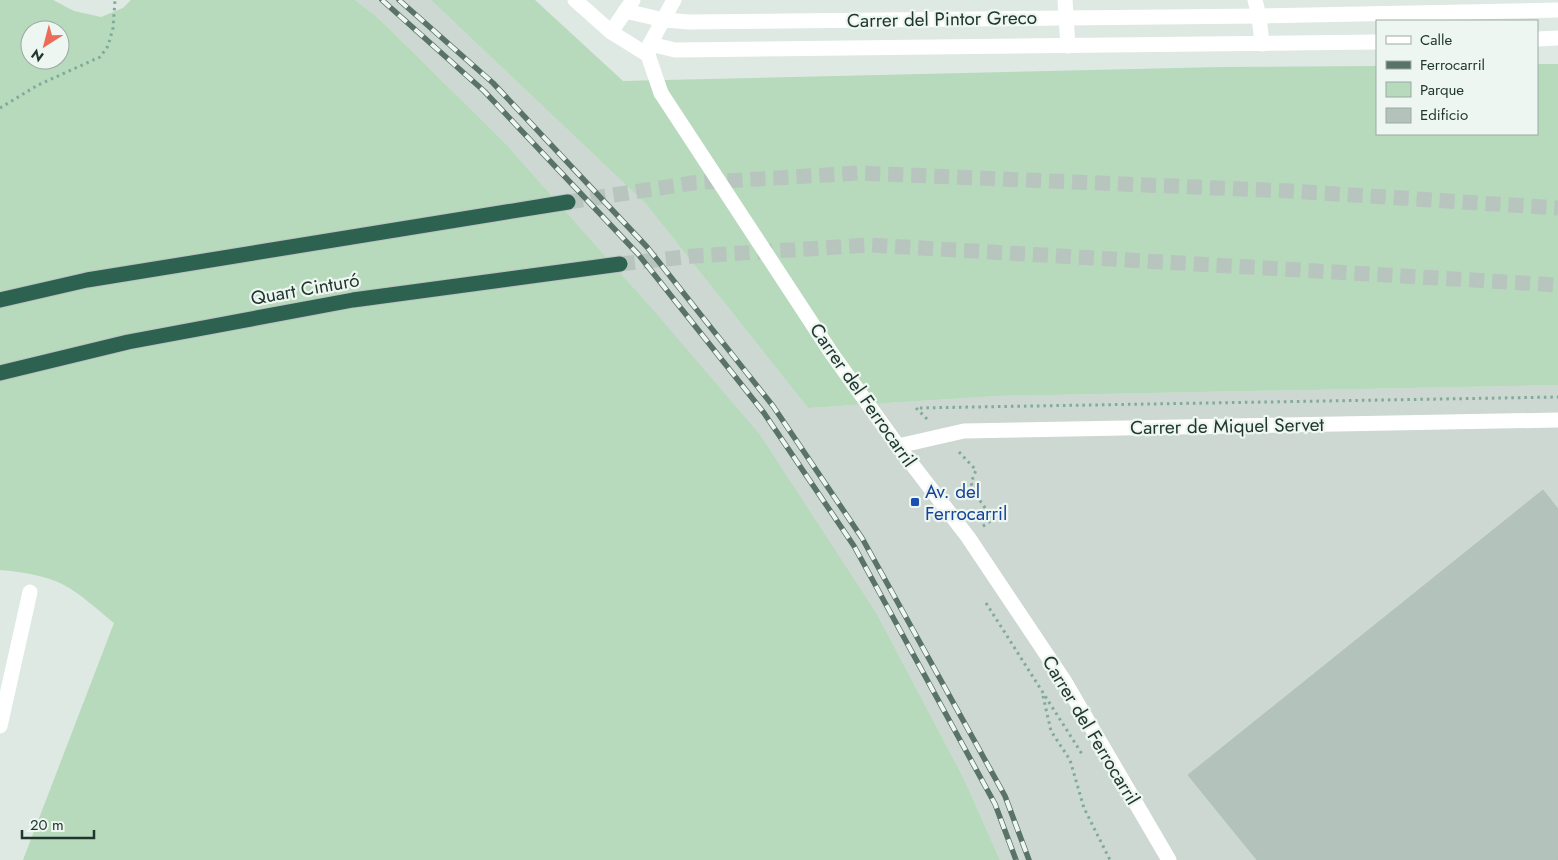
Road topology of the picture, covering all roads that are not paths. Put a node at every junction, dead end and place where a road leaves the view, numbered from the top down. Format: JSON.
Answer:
{"nodes":[{"id":1,"x":575,"y":0,"type":"edge"},
{"id":2,"x":674,"y":0,"type":"edge"},
{"id":3,"x":1065,"y":0,"type":"edge"},
{"id":4,"x":1255,"y":0,"type":"edge"},
{"id":5,"x":629,"y":6,"type":"edge"},
{"id":6,"x":1449,"y":6,"type":"edge"},
{"id":7,"x":1558,"y":10,"type":"edge"},
{"id":8,"x":1259,"y":16,"type":"junction"},
{"id":9,"x":1067,"y":18,"type":"junction"},
{"id":10,"x":664,"y":20,"type":"junction"},
{"id":11,"x":611,"y":32,"type":"junction"},
{"id":12,"x":1558,"y":38,"type":"edge"},
{"id":13,"x":1538,"y":39,"type":"edge"},
{"id":14,"x":1376,"y":42,"type":"edge"},
{"id":15,"x":1262,"y":44,"type":"junction"},
{"id":16,"x":1068,"y":46,"type":"junction"},
{"id":17,"x":649,"y":49,"type":"junction"},
{"id":18,"x":568,"y":202,"type":"tunnel mouth"},
{"id":19,"x":620,"y":264,"type":"tunnel mouth"},
{"id":20,"x":0,"y":300,"type":"edge"},
{"id":21,"x":0,"y":373,"type":"edge"},
{"id":22,"x":1558,"y":420,"type":"edge"},
{"id":23,"x":898,"y":446,"type":"junction"},
{"id":24,"x":30,"y":592,"type":"dead end"},
{"id":25,"x":0,"y":726,"type":"edge"},
{"id":26,"x":1169,"y":860,"type":"edge"}],
"edges":[{"from":1,"to":11,"type":"street"},
{"from":2,"to":10,"type":"street"},
{"from":3,"to":9,"type":"street"},
{"from":4,"to":8,"type":"street"},
{"from":5,"to":10,"type":"street","name":"Carrer del Pintor Greco"},
{"from":5,"to":11,"type":"street"},
{"from":6,"to":7,"type":"street","name":"Carrer del Pintor Greco"},
{"from":6,"to":8,"type":"street","name":"Carrer del Pintor Greco"},
{"from":8,"to":9,"type":"street","name":"Carrer del Pintor Greco"},
{"from":8,"to":15,"type":"street"},
{"from":9,"to":10,"type":"street","name":"Carrer del Pintor Greco"},
{"from":9,"to":16,"type":"street"},
{"from":10,"to":17,"type":"street"},
{"from":11,"to":17,"type":"street"},
{"from":12,"to":13,"type":"street"},
{"from":14,"to":15,"type":"street","name":"Carrer del Pintor Greco"},
{"from":15,"to":16,"type":"street","name":"Carrer del Pintor Greco"},
{"from":16,"to":17,"type":"street","name":"Carrer del Pintor Greco"},
{"from":17,"to":23,"type":"street","name":"Carrer del Ferrocarril","bridge":true},
{"from":18,"to":20,"type":"highway"},
{"from":19,"to":21,"type":"highway","name":"Quart Cinturó"},
{"from":22,"to":23,"type":"street","name":"Carrer de Miquel Servet"},
{"from":23,"to":26,"type":"street","name":"Carrer del Ferrocarril"},
{"from":24,"to":25,"type":"street"}]}
